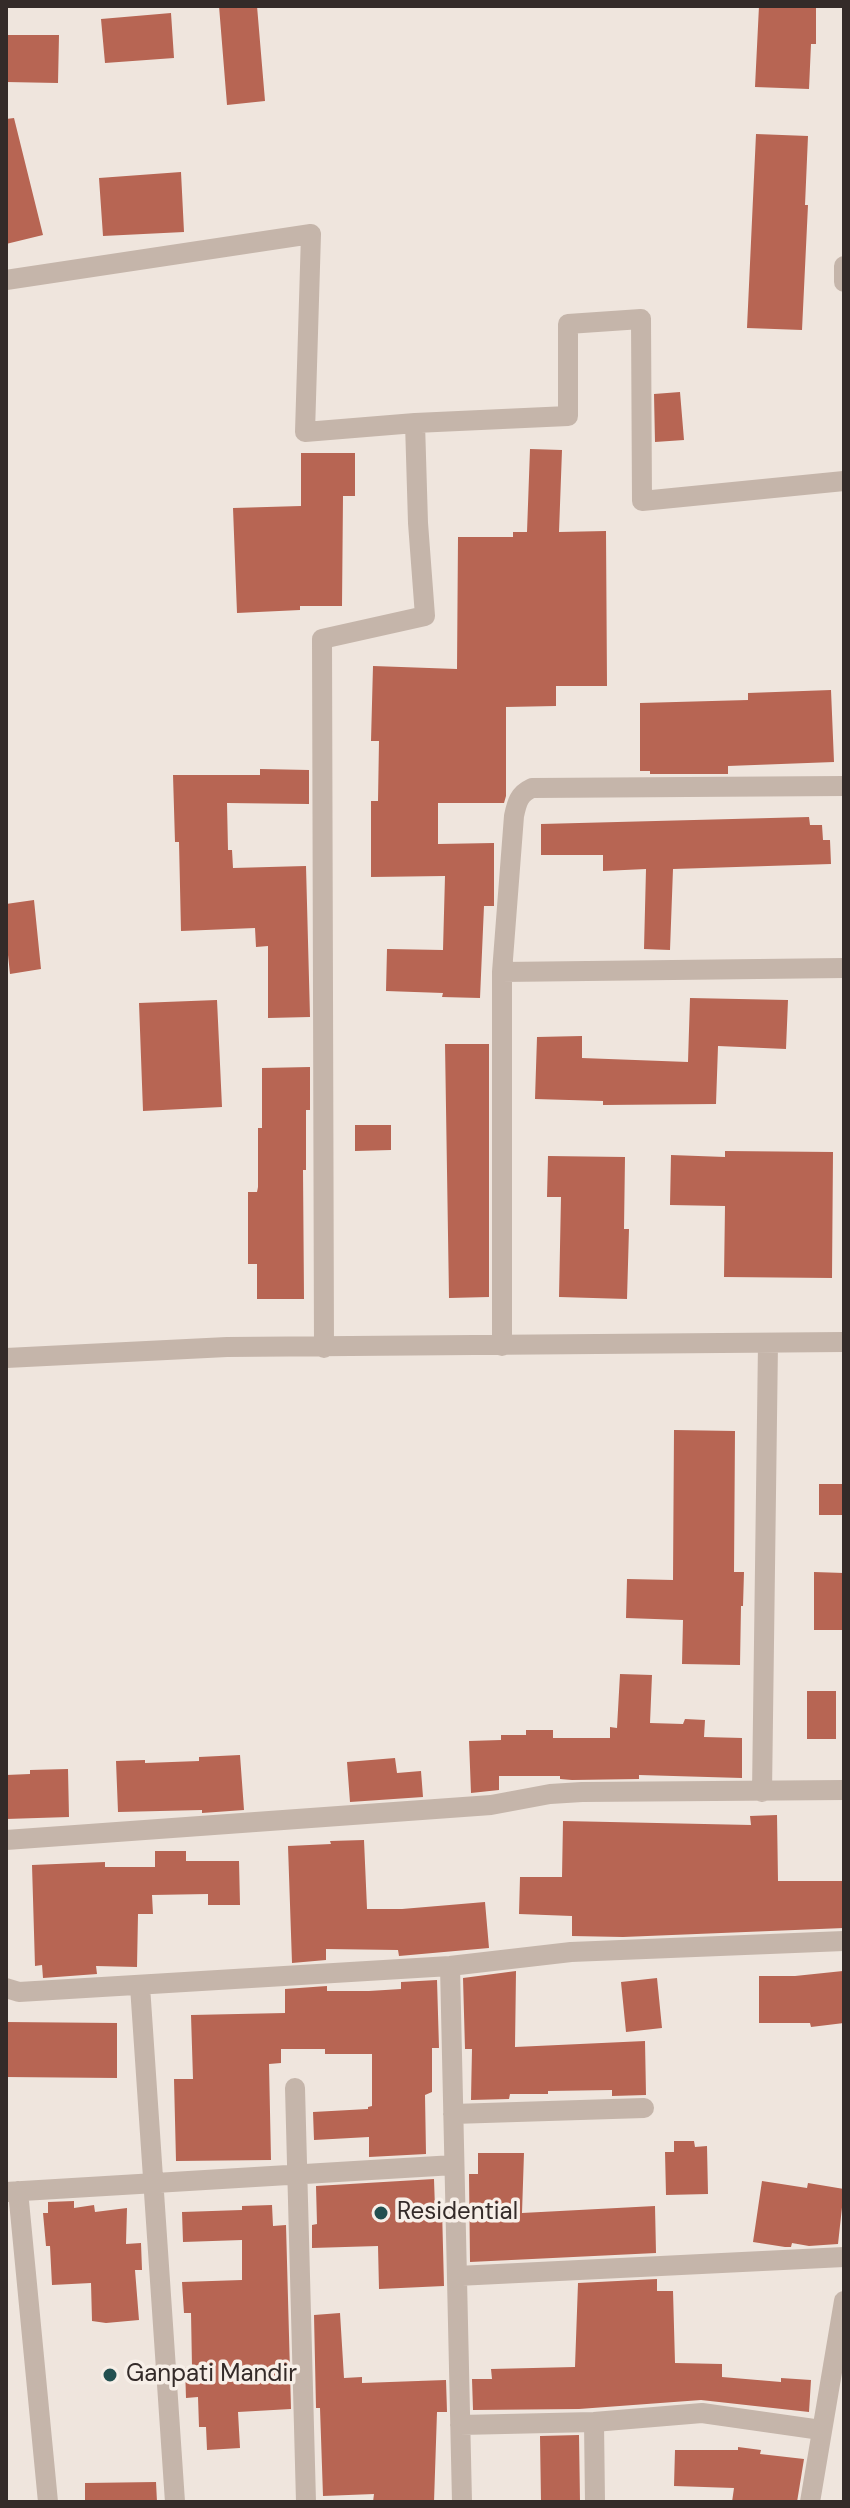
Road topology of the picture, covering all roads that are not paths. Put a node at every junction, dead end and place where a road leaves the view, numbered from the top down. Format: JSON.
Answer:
{"nodes":[{"id":1,"x":844,"y":266,"type":"edge"},
{"id":2,"x":6,"y":280,"type":"edge"},
{"id":3,"x":844,"y":282,"type":"edge"},
{"id":4,"x":415,"y":423,"type":"junction"},
{"id":5,"x":844,"y":481,"type":"edge"},
{"id":6,"x":844,"y":786,"type":"edge"},
{"id":7,"x":844,"y":968,"type":"edge"},
{"id":8,"x":502,"y":972,"type":"junction"},
{"id":9,"x":844,"y":1342,"type":"edge"},
{"id":10,"x":768,"y":1343,"type":"junction"},
{"id":11,"x":502,"y":1346,"type":"junction"},
{"id":12,"x":324,"y":1348,"type":"junction"},
{"id":13,"x":6,"y":1358,"type":"edge"},
{"id":14,"x":844,"y":1790,"type":"edge"},
{"id":15,"x":762,"y":1792,"type":"junction"},
{"id":16,"x":6,"y":1840,"type":"edge"},
{"id":17,"x":844,"y":1941,"type":"edge"},
{"id":18,"x":450,"y":1966,"type":"junction"},
{"id":19,"x":140,"y":1986,"type":"junction"},
{"id":20,"x":6,"y":1988,"type":"edge"},
{"id":21,"x":295,"y":2088,"type":"dead end"},
{"id":22,"x":644,"y":2108,"type":"dead end"},
{"id":23,"x":453,"y":2114,"type":"junction"},
{"id":24,"x":454,"y":2165,"type":"junction"},
{"id":25,"x":297,"y":2175,"type":"junction"},
{"id":26,"x":153,"y":2183,"type":"junction"},
{"id":27,"x":12,"y":2192,"type":"edge"},
{"id":28,"x":844,"y":2257,"type":"edge"},
{"id":29,"x":457,"y":2276,"type":"junction"},
{"id":30,"x":844,"y":2301,"type":"edge"},
{"id":31,"x":594,"y":2422,"type":"junction"},
{"id":32,"x":460,"y":2425,"type":"junction"},
{"id":33,"x":821,"y":2430,"type":"junction"},
{"id":34,"x":48,"y":2502,"type":"edge"},
{"id":35,"x":175,"y":2502,"type":"edge"},
{"id":36,"x":306,"y":2502,"type":"edge"},
{"id":37,"x":462,"y":2502,"type":"edge"},
{"id":38,"x":595,"y":2502,"type":"edge"},
{"id":39,"x":810,"y":2502,"type":"edge"}],
"edges":[{"from":1,"to":3,"type":"street"},
{"from":2,"to":4,"type":"street"},
{"from":4,"to":5,"type":"street"},
{"from":4,"to":12,"type":"street"},
{"from":6,"to":8,"type":"street"},
{"from":7,"to":8,"type":"street"},
{"from":8,"to":11,"type":"street"},
{"from":9,"to":10,"type":"street"},
{"from":10,"to":11,"type":"street"},
{"from":10,"to":15,"type":"street"},
{"from":11,"to":12,"type":"street"},
{"from":12,"to":13,"type":"street"},
{"from":14,"to":15,"type":"street"},
{"from":15,"to":16,"type":"street"},
{"from":17,"to":18,"type":"street"},
{"from":18,"to":19,"type":"street"},
{"from":18,"to":23,"type":"street"},
{"from":19,"to":20,"type":"street"},
{"from":19,"to":26,"type":"street"},
{"from":21,"to":25,"type":"street"},
{"from":22,"to":23,"type":"street"},
{"from":23,"to":24,"type":"street"},
{"from":24,"to":25,"type":"street"},
{"from":24,"to":29,"type":"street"},
{"from":25,"to":26,"type":"street"},
{"from":25,"to":36,"type":"street"},
{"from":26,"to":27,"type":"street"},
{"from":26,"to":35,"type":"street"},
{"from":27,"to":34,"type":"street"},
{"from":28,"to":29,"type":"street"},
{"from":29,"to":32,"type":"street"},
{"from":30,"to":33,"type":"street"},
{"from":31,"to":32,"type":"street"},
{"from":31,"to":33,"type":"street"},
{"from":31,"to":38,"type":"street"},
{"from":32,"to":37,"type":"street"},
{"from":33,"to":39,"type":"street"}]}
